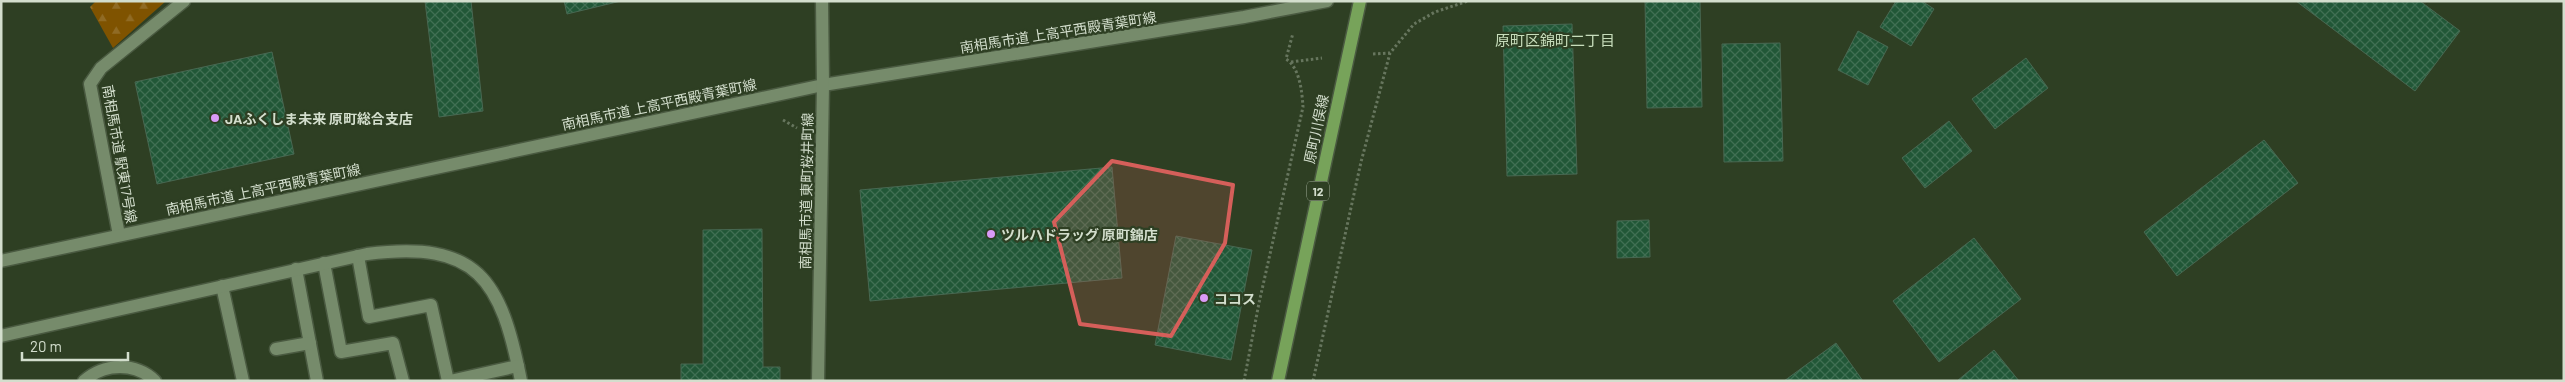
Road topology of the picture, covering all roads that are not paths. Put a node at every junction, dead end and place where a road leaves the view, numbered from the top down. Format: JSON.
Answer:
{"nodes":[{"id":1,"x":184,"y":1,"type":"edge"},
{"id":2,"x":822,"y":1,"type":"edge"},
{"id":3,"x":1360,"y":1,"type":"edge"},
{"id":4,"x":1324,"y":2,"type":"edge"},
{"id":5,"x":823,"y":85,"type":"junction"},
{"id":6,"x":119,"y":235,"type":"junction"},
{"id":7,"x":358,"y":256,"type":"junction"},
{"id":8,"x":1,"y":261,"type":"edge"},
{"id":9,"x":324,"y":263,"type":"junction"},
{"id":10,"x":296,"y":269,"type":"junction"},
{"id":11,"x":222,"y":286,"type":"junction"},
{"id":12,"x":1,"y":336,"type":"edge"},
{"id":13,"x":310,"y":342,"type":"junction"},
{"id":14,"x":276,"y":349,"type":"dead end"},
{"id":15,"x":518,"y":366,"type":"junction"},
{"id":16,"x":84,"y":381,"type":"edge"},
{"id":17,"x":154,"y":381,"type":"edge"},
{"id":18,"x":243,"y":381,"type":"edge"},
{"id":19,"x":317,"y":381,"type":"edge"},
{"id":20,"x":403,"y":381,"type":"edge"},
{"id":21,"x":449,"y":381,"type":"edge"},
{"id":22,"x":521,"y":381,"type":"edge"},
{"id":23,"x":818,"y":381,"type":"edge"},
{"id":24,"x":1278,"y":381,"type":"edge"}],
"edges":[{"from":1,"to":6,"type":"street","name":"南相馬市道 駅東17号線"},
{"from":2,"to":5,"type":"street","name":"南相馬市道 東町桜井町線"},
{"from":3,"to":24,"type":"main road","name":"原町川俣線","number":"12"},
{"from":4,"to":5,"type":"street","name":"南相馬市道 上高平西殿青葉町線"},
{"from":5,"to":6,"type":"street","name":"南相馬市道 上高平西殿青葉町線"},
{"from":5,"to":23,"type":"street","name":"南相馬市道 東町桜井町線"},
{"from":6,"to":8,"type":"street","name":"南相馬市道 上高平西殿青葉町線"},
{"from":7,"to":9,"type":"street"},
{"from":7,"to":15,"type":"street"},
{"from":7,"to":21,"type":"street"},
{"from":9,"to":10,"type":"street"},
{"from":9,"to":20,"type":"street"},
{"from":10,"to":11,"type":"street"},
{"from":10,"to":13,"type":"street"},
{"from":11,"to":12,"type":"street"},
{"from":11,"to":18,"type":"street"},
{"from":13,"to":14,"type":"street"},
{"from":13,"to":19,"type":"street"},
{"from":15,"to":21,"type":"street"},
{"from":15,"to":22,"type":"street"},
{"from":16,"to":17,"type":"street"}]}
